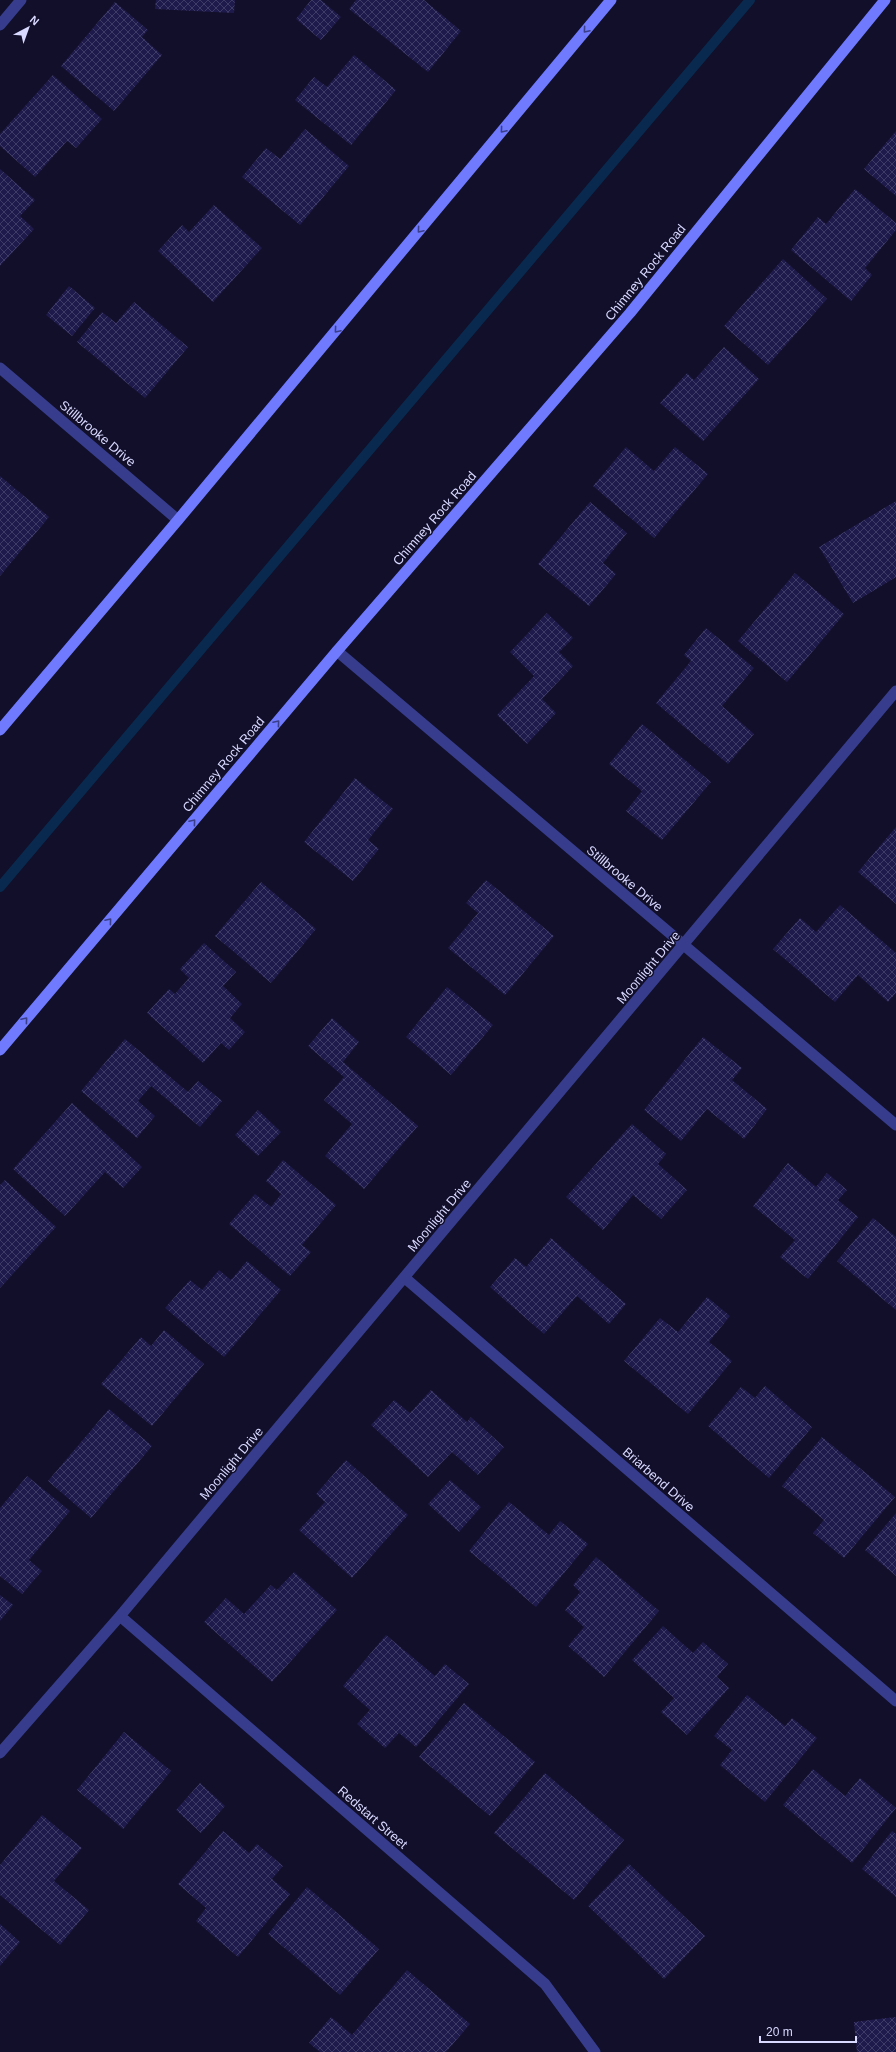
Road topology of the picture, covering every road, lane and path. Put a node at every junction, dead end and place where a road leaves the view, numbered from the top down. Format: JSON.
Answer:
{"nodes":[{"id":1,"x":21,"y":0,"type":"edge"},
{"id":2,"x":611,"y":0,"type":"edge"},
{"id":3,"x":885,"y":0,"type":"edge"},
{"id":4,"x":0,"y":25,"type":"edge"},
{"id":5,"x":0,"y":368,"type":"edge"},
{"id":6,"x":178,"y":520,"type":"junction"},
{"id":7,"x":337,"y":651,"type":"junction"},
{"id":8,"x":896,"y":691,"type":"edge"},
{"id":9,"x":0,"y":730,"type":"edge"},
{"id":10,"x":684,"y":946,"type":"junction"},
{"id":11,"x":0,"y":1050,"type":"edge"},
{"id":12,"x":896,"y":1124,"type":"edge"},
{"id":13,"x":405,"y":1278,"type":"junction"},
{"id":14,"x":120,"y":1616,"type":"junction"},
{"id":15,"x":896,"y":1701,"type":"edge"},
{"id":16,"x":0,"y":1753,"type":"edge"},
{"id":17,"x":595,"y":2052,"type":"edge"}],
"edges":[{"from":1,"to":4,"type":"street"},
{"from":2,"to":6,"type":"main road","one_way":true},
{"from":3,"to":7,"type":"main road","name":"Chimney Rock Road"},
{"from":5,"to":6,"type":"street","name":"Stillbrooke Drive"},
{"from":6,"to":9,"type":"main road"},
{"from":7,"to":10,"type":"street","name":"Stillbrooke Drive"},
{"from":11,"to":7,"type":"main road","name":"Chimney Rock Road","one_way":true},
{"from":8,"to":10,"type":"street","name":"Moonlight Drive"},
{"from":10,"to":12,"type":"street","name":"Stillbrooke Drive"},
{"from":10,"to":13,"type":"street","name":"Moonlight Drive"},
{"from":13,"to":14,"type":"street","name":"Moonlight Drive"},
{"from":13,"to":15,"type":"street","name":"Briarbend Drive"},
{"from":14,"to":16,"type":"street","name":"Moonlight Drive"},
{"from":14,"to":17,"type":"street","name":"Redstart Street"}]}
